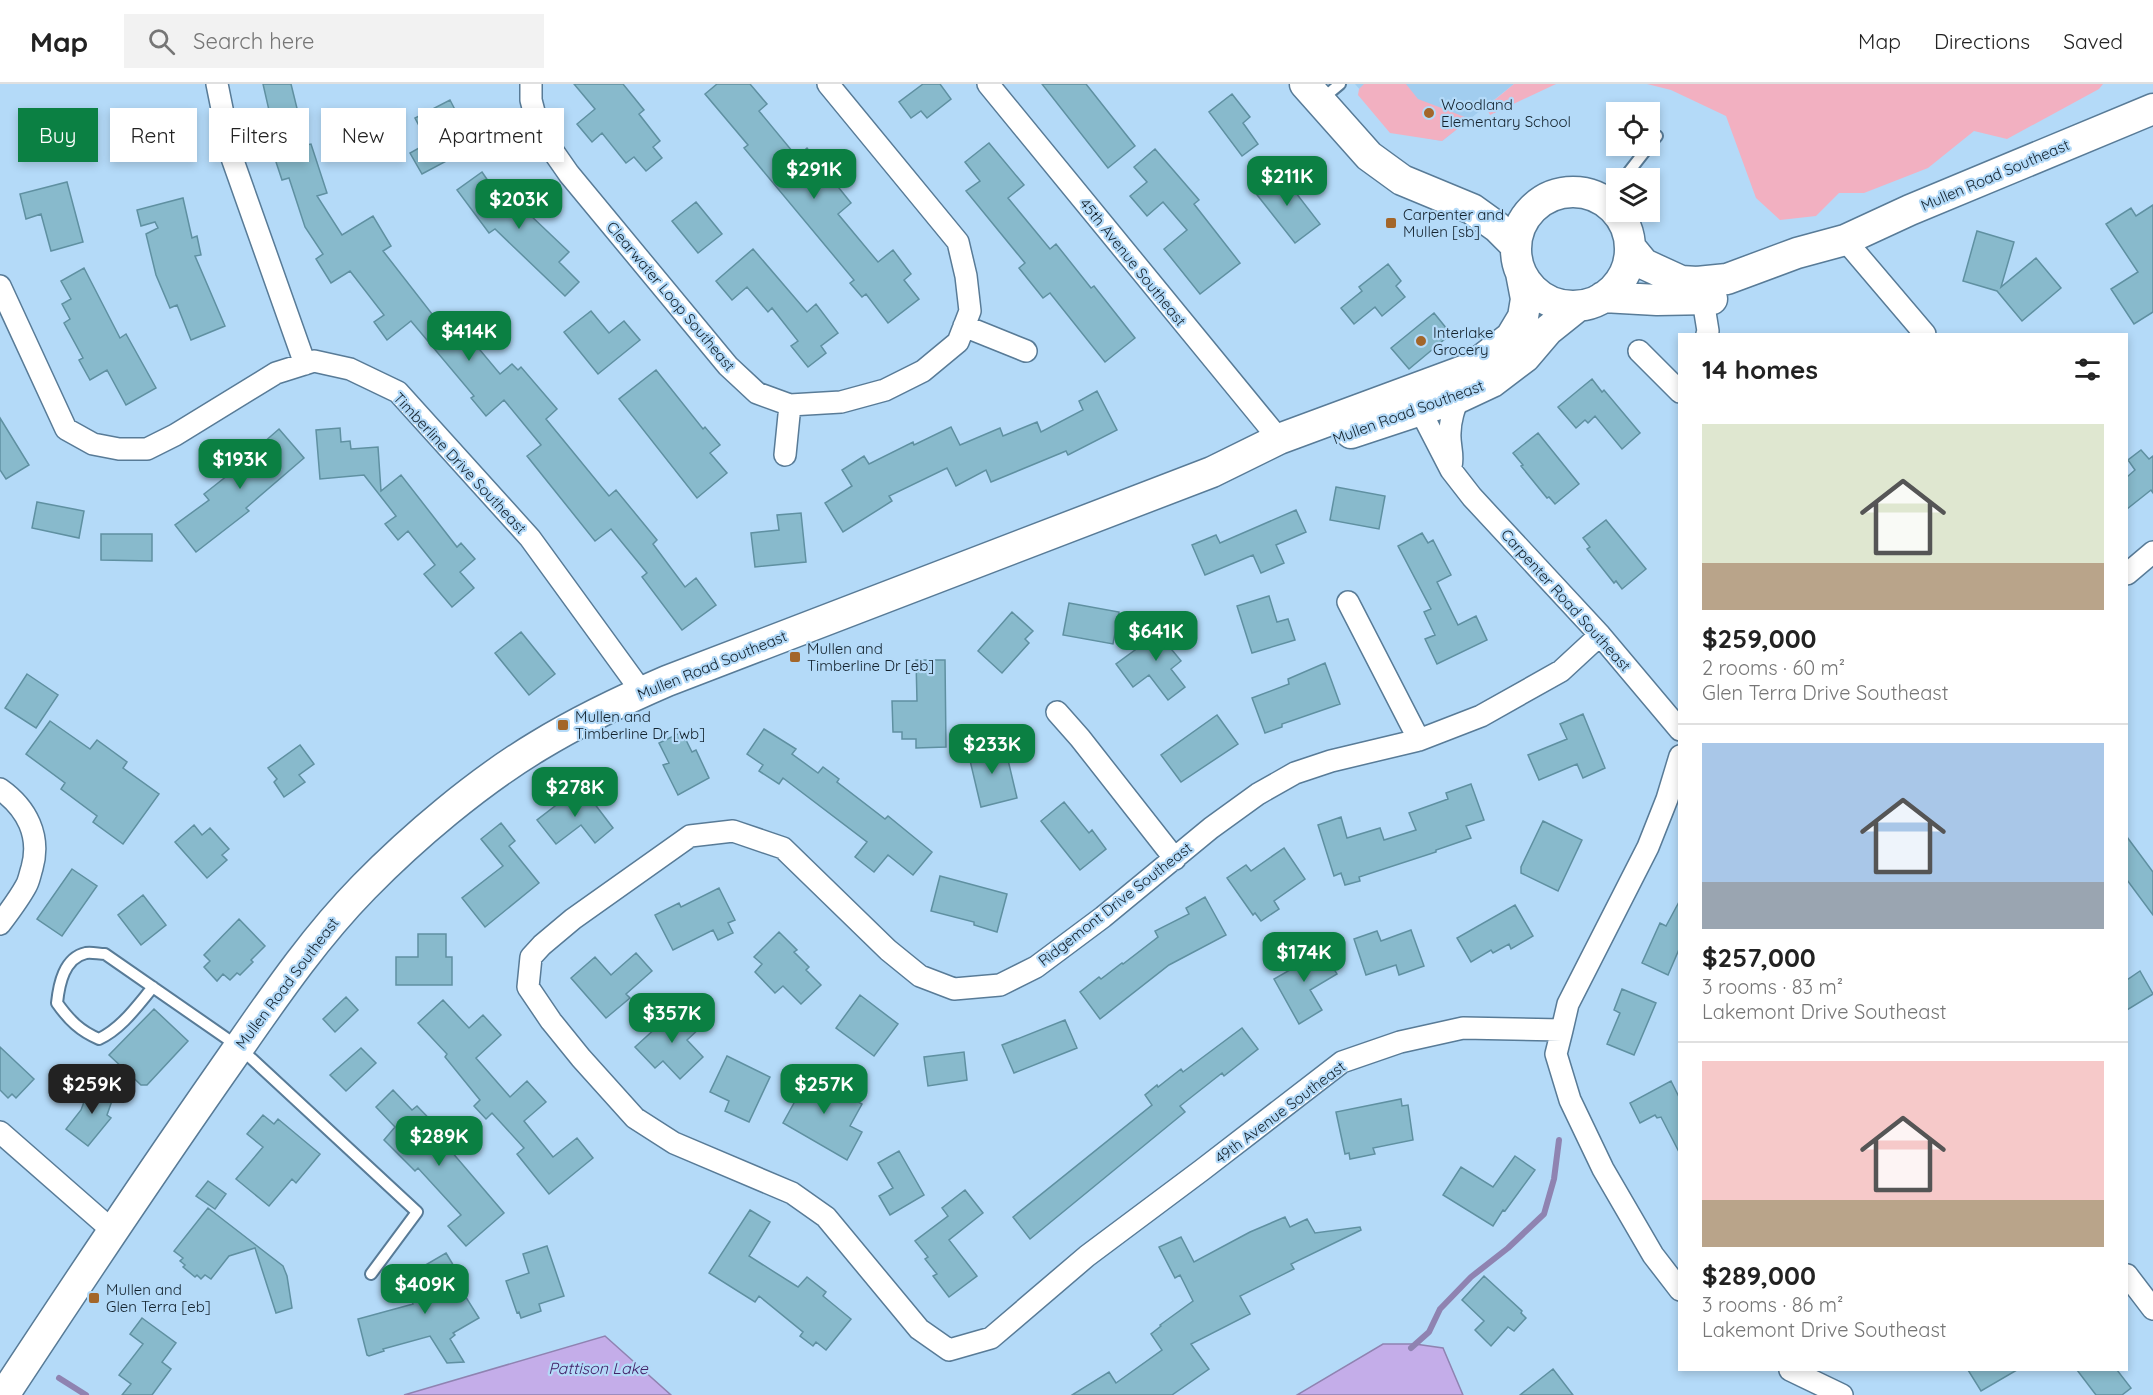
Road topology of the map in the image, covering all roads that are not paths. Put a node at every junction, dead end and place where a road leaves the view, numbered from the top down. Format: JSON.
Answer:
{"nodes":[{"id":1,"x":217,"y":84,"type":"edge"},
{"id":2,"x":531,"y":84,"type":"edge"},
{"id":3,"x":828,"y":84,"type":"edge"},
{"id":4,"x":988,"y":84,"type":"edge"},
{"id":5,"x":1322,"y":89,"type":"edge"},
{"id":6,"x":2153,"y":109,"type":"edge"},
{"id":7,"x":1641,"y":156,"type":"edge"},
{"id":8,"x":1632,"y":168,"type":"edge"},
{"id":9,"x":1606,"y":195,"type":"edge"},
{"id":10,"x":1449,"y":198,"type":"junction"},
{"id":11,"x":1540,"y":202,"type":"junction"},
{"id":12,"x":1623,"y":222,"type":"edge"},
{"id":13,"x":1842,"y":241,"type":"junction"},
{"id":14,"x":1630,"y":247,"type":"junction"},
{"id":15,"x":1519,"y":260,"type":"junction"},
{"id":16,"x":0,"y":286,"type":"edge"},
{"id":17,"x":1703,"y":300,"type":"junction"},
{"id":18,"x":1591,"y":302,"type":"junction"},
{"id":19,"x":964,"y":326,"type":"junction"},
{"id":20,"x":1707,"y":333,"type":"edge"},
{"id":21,"x":1924,"y":333,"type":"edge"},
{"id":22,"x":1026,"y":351,"type":"dead end"},
{"id":23,"x":1639,"y":351,"type":"dead end"},
{"id":24,"x":305,"y":364,"type":"junction"},
{"id":25,"x":1472,"y":368,"type":"junction"},
{"id":26,"x":1676,"y":382,"type":"edge"},
{"id":27,"x":1460,"y":397,"type":"junction"},
{"id":28,"x":790,"y":405,"type":"junction"},
{"id":29,"x":1420,"y":410,"type":"junction"},
{"id":30,"x":1279,"y":440,"type":"junction"},
{"id":31,"x":785,"y":455,"type":"dead end"},
{"id":32,"x":1451,"y":470,"type":"junction"},
{"id":33,"x":1212,"y":472,"type":"junction"},
{"id":34,"x":2153,"y":552,"type":"edge"},
{"id":35,"x":2128,"y":573,"type":"edge"},
{"id":36,"x":1348,"y":602,"type":"dead end"},
{"id":37,"x":1600,"y":635,"type":"junction"},
{"id":38,"x":642,"y":692,"type":"junction"},
{"id":39,"x":1057,"y":712,"type":"dead end"},
{"id":40,"x":1678,"y":728,"type":"edge"},
{"id":41,"x":1419,"y":740,"type":"junction"},
{"id":42,"x":1678,"y":763,"type":"edge"},
{"id":43,"x":0,"y":789,"type":"edge"},
{"id":44,"x":1175,"y":859,"type":"junction"},
{"id":45,"x":0,"y":924,"type":"edge"},
{"id":46,"x":531,"y":957,"type":"joint"},
{"id":47,"x":153,"y":987,"type":"junction"},
{"id":48,"x":1562,"y":1030,"type":"junction"},
{"id":49,"x":239,"y":1047,"type":"junction"},
{"id":50,"x":0,"y":1132,"type":"edge"},
{"id":51,"x":113,"y":1231,"type":"junction"},
{"id":52,"x":371,"y":1274,"type":"dead end"},
{"id":53,"x":2128,"y":1276,"type":"edge"},
{"id":54,"x":1678,"y":1287,"type":"edge"},
{"id":55,"x":2153,"y":1309,"type":"edge"},
{"id":56,"x":1792,"y":1371,"type":"edge"},
{"id":57,"x":4,"y":1395,"type":"edge"},
{"id":58,"x":1842,"y":1395,"type":"edge"}],
"edges":[{"from":1,"to":24,"type":"street"},
{"from":2,"to":28,"type":"street","name":"Clearwater Loop Southeast"},
{"from":3,"to":19,"type":"street","name":"Clearwater Loop Southeast"},
{"from":4,"to":30,"type":"street","name":"45th Avenue Southeast"},
{"from":5,"to":10,"type":"street"},
{"from":6,"to":13,"type":"street","name":"Mullen Road Southeast"},
{"from":7,"to":8,"type":"lane"},
{"from":9,"to":11,"type":"street"},
{"from":10,"to":11,"type":"street"},
{"from":10,"to":15,"type":"street"},
{"from":11,"to":15,"type":"street"},
{"from":12,"to":14,"type":"street"},
{"from":13,"to":14,"type":"street","name":"Mullen Road Southeast"},
{"from":13,"to":17,"type":"street","name":"Mullen Road Southeast"},
{"from":13,"to":21,"type":"street"},
{"from":14,"to":18,"type":"street"},
{"from":15,"to":18,"type":"street"},
{"from":15,"to":25,"type":"street","name":"Mullen Road Southeast"},
{"from":16,"to":24,"type":"street","name":"Timberline Drive Southeast"},
{"from":17,"to":18,"type":"street","name":"Mullen Road Southeast"},
{"from":17,"to":20,"type":"street"},
{"from":18,"to":27,"type":"street","name":"Mullen Road Southeast"},
{"from":19,"to":22,"type":"street"},
{"from":19,"to":28,"type":"street","name":"Clearwater Loop Southeast"},
{"from":23,"to":26,"type":"street"},
{"from":24,"to":38,"type":"street","name":"Timberline Drive Southeast"},
{"from":25,"to":29,"type":"street"},
{"from":25,"to":30,"type":"street","name":"Mullen Road Southeast"},
{"from":27,"to":29,"type":"street","name":"Mullen Road Southeast"},
{"from":27,"to":32,"type":"street"},
{"from":28,"to":31,"type":"street"},
{"from":29,"to":32,"type":"street","name":"Carpenter Road Southeast"},
{"from":29,"to":33,"type":"street","name":"Mullen Road Southeast"},
{"from":30,"to":33,"type":"street","name":"Mullen Road Southeast"},
{"from":32,"to":37,"type":"street","name":"Carpenter Road Southeast"},
{"from":33,"to":38,"type":"street","name":"Mullen Road Southeast"},
{"from":34,"to":35,"type":"street"},
{"from":36,"to":41,"type":"street"},
{"from":37,"to":40,"type":"street","name":"Carpenter Road Southeast"},
{"from":37,"to":41,"type":"street","name":"Ridgemont Drive Southeast"},
{"from":38,"to":49,"type":"street","name":"Mullen Road Southeast"},
{"from":39,"to":44,"type":"street"},
{"from":41,"to":44,"type":"street","name":"Ridgemont Drive Southeast"},
{"from":42,"to":48,"type":"street"},
{"from":43,"to":45,"type":"street"},
{"from":44,"to":46,"type":"street","name":"Ridgemont Drive Southeast"},
{"from":46,"to":48,"type":"street","name":"49th Avenue Southeast"},
{"from":47,"to":47,"type":"lane"},
{"from":47,"to":49,"type":"lane"},
{"from":48,"to":54,"type":"street"},
{"from":49,"to":51,"type":"street","name":"Mullen Road Southeast"},
{"from":49,"to":52,"type":"lane"},
{"from":50,"to":51,"type":"street"},
{"from":51,"to":57,"type":"street","name":"Mullen Road Southeast"},
{"from":53,"to":55,"type":"street"},
{"from":56,"to":58,"type":"street"}]}
